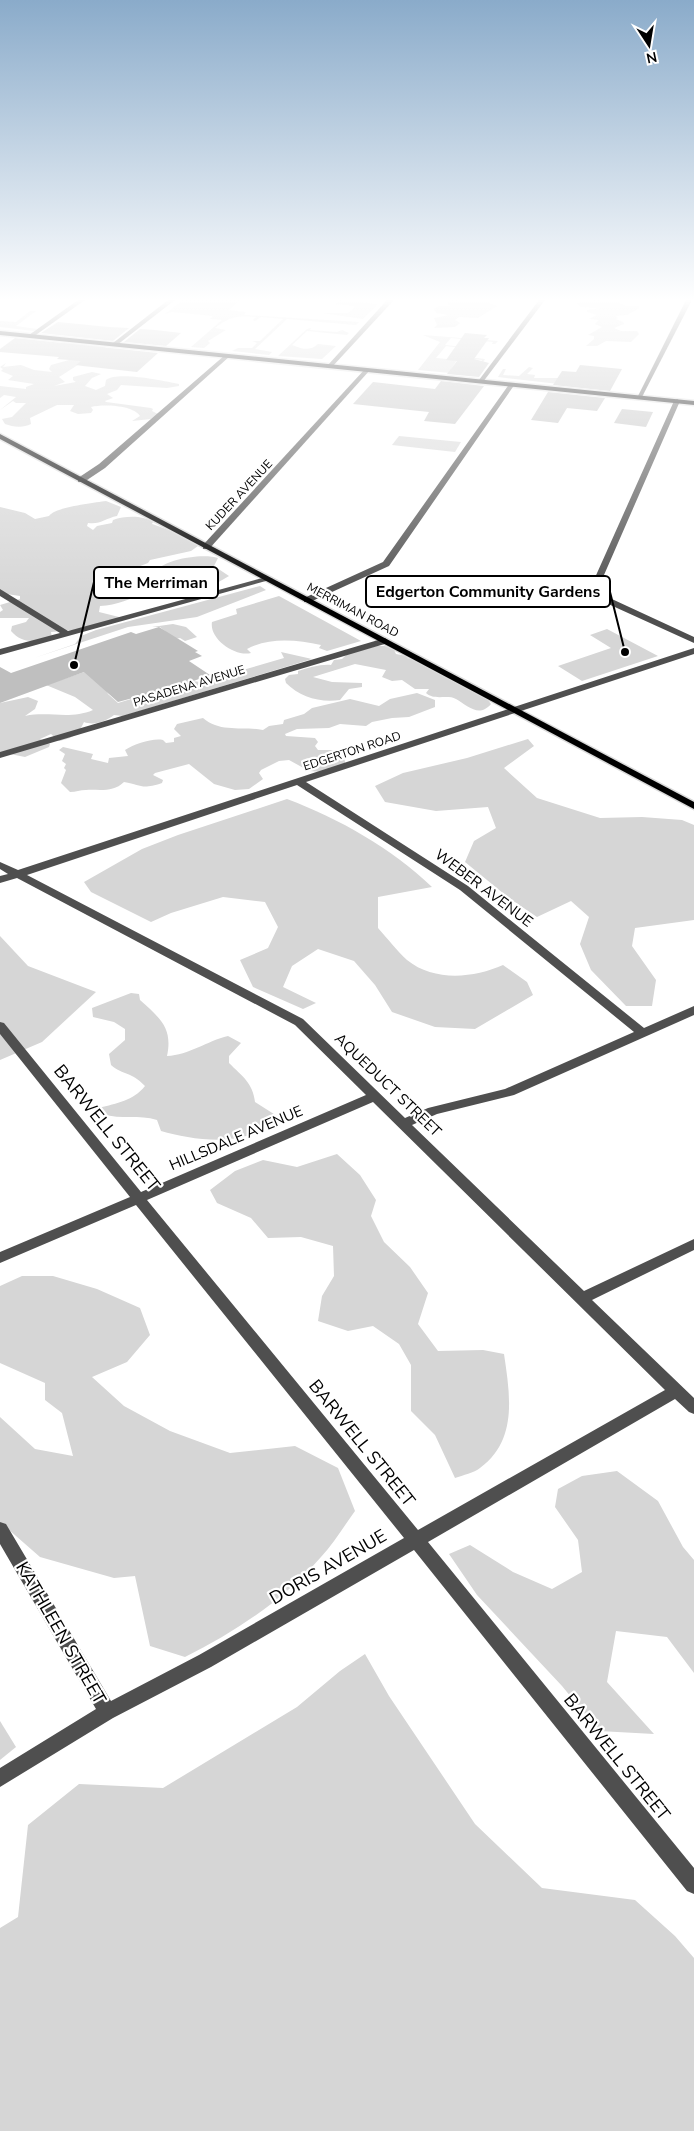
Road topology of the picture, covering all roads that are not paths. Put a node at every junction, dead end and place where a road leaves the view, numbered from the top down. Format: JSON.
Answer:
{"nodes":[{"id":1,"x":177,"y":399,"type":"edge"},
{"id":2,"x":341,"y":399,"type":"edge"},
{"id":3,"x":501,"y":399,"type":"edge"},
{"id":4,"x":662,"y":399,"type":"edge"},
{"id":5,"x":677,"y":401,"type":"junction"},
{"id":6,"x":694,"y":403,"type":"edge"},
{"id":7,"x":0,"y":436,"type":"edge"},
{"id":8,"x":81,"y":480,"type":"junction"},
{"id":9,"x":206,"y":547,"type":"junction"},
{"id":10,"x":269,"y":579,"type":"junction"},
{"id":11,"x":0,"y":592,"type":"edge"},
{"id":12,"x":307,"y":600,"type":"junction"},
{"id":13,"x":67,"y":634,"type":"junction"},
{"id":14,"x":694,"y":640,"type":"edge"},
{"id":15,"x":385,"y":641,"type":"junction"},
{"id":16,"x":694,"y":651,"type":"edge"},
{"id":17,"x":0,"y":652,"type":"edge"},
{"id":18,"x":515,"y":710,"type":"junction"},
{"id":19,"x":0,"y":755,"type":"edge"},
{"id":20,"x":298,"y":782,"type":"junction"},
{"id":21,"x":694,"y":806,"type":"edge"},
{"id":22,"x":0,"y":865,"type":"edge"},
{"id":23,"x":18,"y":874,"type":"junction"},
{"id":24,"x":0,"y":880,"type":"edge"},
{"id":25,"x":694,"y":1010,"type":"edge"},
{"id":26,"x":0,"y":1026,"type":"edge"},
{"id":27,"x":642,"y":1032,"type":"junction"},
{"id":28,"x":376,"y":1096,"type":"junction"},
{"id":29,"x":404,"y":1123,"type":"junction"},
{"id":30,"x":138,"y":1198,"type":"junction"},
{"id":31,"x":694,"y":1244,"type":"edge"},
{"id":32,"x":0,"y":1258,"type":"edge"},
{"id":33,"x":583,"y":1298,"type":"junction"},
{"id":34,"x":676,"y":1390,"type":"junction"},
{"id":35,"x":694,"y":1408,"type":"edge"},
{"id":36,"x":0,"y":1529,"type":"edge"},
{"id":37,"x":416,"y":1540,"type":"junction"},
{"id":38,"x":107,"y":1712,"type":"junction"},
{"id":39,"x":0,"y":1778,"type":"edge"},
{"id":40,"x":694,"y":1884,"type":"edge"}],
"edges":[{"from":1,"to":8,"type":"street"},
{"from":2,"to":9,"type":"street","name":"KUDER AVENUE"},
{"from":3,"to":12,"type":"street"},
{"from":4,"to":5,"type":"main road"},
{"from":5,"to":6,"type":"main road"},
{"from":5,"to":14,"type":"street"},
{"from":7,"to":8,"type":"main road","name":"MERRIMAN ROAD"},
{"from":8,"to":9,"type":"main road","name":"MERRIMAN ROAD"},
{"from":9,"to":10,"type":"main road","name":"MERRIMAN ROAD"},
{"from":10,"to":12,"type":"main road","name":"MERRIMAN ROAD"},
{"from":10,"to":13,"type":"street"},
{"from":11,"to":13,"type":"street"},
{"from":12,"to":15,"type":"main road","name":"MERRIMAN ROAD"},
{"from":13,"to":17,"type":"street"},
{"from":15,"to":18,"type":"main road","name":"MERRIMAN ROAD"},
{"from":15,"to":19,"type":"street","name":"PASADENA AVENUE"},
{"from":16,"to":18,"type":"street","name":"EDGERTON ROAD"},
{"from":18,"to":20,"type":"street","name":"EDGERTON ROAD"},
{"from":18,"to":21,"type":"main road","name":"MERRIMAN ROAD"},
{"from":20,"to":23,"type":"street","name":"EDGERTON ROAD"},
{"from":20,"to":27,"type":"street","name":"WEBER AVENUE"},
{"from":22,"to":23,"type":"street","name":"AQUEDUCT STREET"},
{"from":23,"to":24,"type":"street","name":"EDGERTON ROAD"},
{"from":23,"to":28,"type":"street","name":"AQUEDUCT STREET"},
{"from":25,"to":27,"type":"street"},
{"from":26,"to":30,"type":"street","name":"BARWELL STREET"},
{"from":27,"to":29,"type":"street"},
{"from":28,"to":29,"type":"street","name":"AQUEDUCT STREET"},
{"from":28,"to":30,"type":"street","name":"HILLSDALE AVENUE"},
{"from":29,"to":33,"type":"street","name":"AQUEDUCT STREET"},
{"from":30,"to":32,"type":"street","name":"HILLSDALE AVENUE"},
{"from":30,"to":37,"type":"street","name":"BARWELL STREET"},
{"from":31,"to":33,"type":"street"},
{"from":33,"to":34,"type":"street","name":"AQUEDUCT STREET"},
{"from":34,"to":35,"type":"street","name":"AQUEDUCT STREET"},
{"from":34,"to":37,"type":"street","name":"DORIS AVENUE"},
{"from":36,"to":38,"type":"street","name":"KATHLEEN STREET"},
{"from":37,"to":38,"type":"street","name":"DORIS AVENUE"},
{"from":37,"to":40,"type":"street","name":"BARWELL STREET"},
{"from":38,"to":39,"type":"street","name":"DORIS AVENUE"}]}
